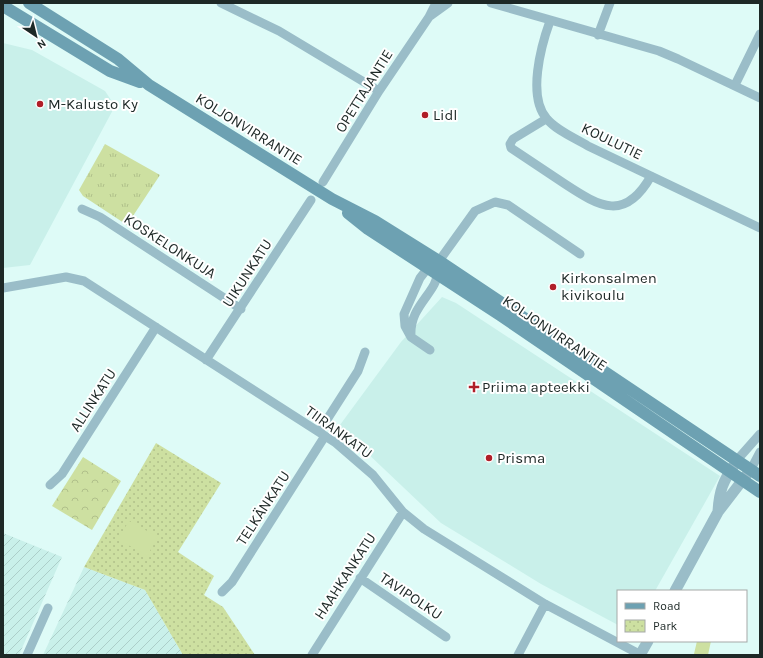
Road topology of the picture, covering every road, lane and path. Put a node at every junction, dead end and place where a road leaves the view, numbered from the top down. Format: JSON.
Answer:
{"nodes":[{"id":1,"x":29,"y":3,"type":"edge"},
{"id":2,"x":221,"y":3,"type":"edge"},
{"id":3,"x":436,"y":3,"type":"edge"},
{"id":4,"x":448,"y":3,"type":"edge"},
{"id":5,"x":491,"y":3,"type":"edge"},
{"id":6,"x":610,"y":3,"type":"edge"},
{"id":7,"x":3,"y":6,"type":"edge"},
{"id":8,"x":429,"y":17,"type":"junction"},
{"id":9,"x":550,"y":21,"type":"junction"},
{"id":10,"x":760,"y":34,"type":"edge"},
{"id":11,"x":598,"y":35,"type":"junction"},
{"id":12,"x":149,"y":85,"type":"junction"},
{"id":13,"x":735,"y":85,"type":"junction"},
{"id":14,"x":379,"y":91,"type":"junction"},
{"id":15,"x":760,"y":98,"type":"edge"},
{"id":16,"x":546,"y":119,"type":"junction"},
{"id":17,"x":651,"y":176,"type":"junction"},
{"id":18,"x":323,"y":182,"type":"dead end"},
{"id":19,"x":332,"y":199,"type":"junction"},
{"id":20,"x":310,"y":200,"type":"dead end"},
{"id":21,"x":82,"y":209,"type":"dead end"},
{"id":22,"x":760,"y":228,"type":"edge"},
{"id":23,"x":580,"y":254,"type":"dead end"},
{"id":24,"x":439,"y":261,"type":"junction"},
{"id":25,"x":427,"y":269,"type":"junction"},
{"id":26,"x":438,"y":275,"type":"junction"},
{"id":27,"x":3,"y":288,"type":"edge"},
{"id":28,"x":241,"y":309,"type":"junction"},
{"id":29,"x":156,"y":328,"type":"junction"},
{"id":30,"x":411,"y":337,"type":"junction"},
{"id":31,"x":430,"y":350,"type":"dead end"},
{"id":32,"x":365,"y":352,"type":"dead end"},
{"id":33,"x":206,"y":360,"type":"junction"},
{"id":34,"x":322,"y":434,"type":"junction"},
{"id":35,"x":760,"y":434,"type":"edge"},
{"id":36,"x":760,"y":452,"type":"edge"},
{"id":37,"x":737,"y":460,"type":"junction"},
{"id":38,"x":730,"y":471,"type":"junction"},
{"id":39,"x":755,"y":473,"type":"edge"},
{"id":40,"x":744,"y":480,"type":"junction"},
{"id":41,"x":50,"y":485,"type":"dead end"},
{"id":42,"x":760,"y":492,"type":"edge"},
{"id":43,"x":403,"y":512,"type":"junction"},
{"id":44,"x":718,"y":512,"type":"junction"},
{"id":45,"x":360,"y":578,"type":"junction"},
{"id":46,"x":676,"y":590,"type":"edge"},
{"id":47,"x":222,"y":592,"type":"dead end"},
{"id":48,"x":545,"y":604,"type":"junction"},
{"id":49,"x":48,"y":608,"type":"dead end"},
{"id":50,"x":446,"y":637,"type":"dead end"},
{"id":51,"x":647,"y":642,"type":"edge"},
{"id":52,"x":27,"y":655,"type":"edge"},
{"id":53,"x":312,"y":655,"type":"edge"},
{"id":54,"x":518,"y":655,"type":"edge"},
{"id":55,"x":640,"y":655,"type":"edge"}],
"edges":[{"from":1,"to":12,"type":"main road"},
{"from":2,"to":14,"type":"street"},
{"from":3,"to":8,"type":"street","name":"OPETTAJANTIE"},
{"from":4,"to":8,"type":"street","name":"OPETTAJANTIE"},
{"from":5,"to":9,"type":"street"},
{"from":6,"to":11,"type":"street"},
{"from":7,"to":12,"type":"main road"},
{"from":8,"to":14,"type":"street","name":"OPETTAJANTIE"},
{"from":9,"to":11,"type":"street"},
{"from":9,"to":16,"type":"street","name":"KOULUTIE"},
{"from":10,"to":13,"type":"street"},
{"from":11,"to":13,"type":"street"},
{"from":12,"to":19,"type":"main road","name":"KOLJONVIRRANTIE"},
{"from":13,"to":15,"type":"street"},
{"from":14,"to":18,"type":"street","name":"OPETTAJANTIE"},
{"from":16,"to":17,"type":"street","name":"KOULUTIE"},
{"from":16,"to":17,"type":"street"},
{"from":17,"to":22,"type":"street","name":"KOULUTIE"},
{"from":19,"to":24,"type":"main road","name":"KOLJONVIRRANTIE"},
{"from":19,"to":25,"type":"main road","name":"KOLJONVIRRANTIE"},
{"from":20,"to":28,"type":"street","name":"UIKUNKATU"},
{"from":21,"to":28,"type":"street","name":"KOSKELONKUJA"},
{"from":23,"to":24,"type":"street"},
{"from":24,"to":25,"type":"street"},
{"from":24,"to":26,"type":"street"},
{"from":24,"to":37,"type":"main road","name":"KOLJONVIRRANTIE"},
{"from":25,"to":26,"type":"main road","name":"KOLJONVIRRANTIE"},
{"from":25,"to":30,"type":"street"},
{"from":26,"to":30,"type":"street"},
{"from":26,"to":38,"type":"main road","name":"KOLJONVIRRANTIE"},
{"from":27,"to":29,"type":"street","name":"TIIRANKATU"},
{"from":28,"to":33,"type":"street","name":"UIKUNKATU"},
{"from":29,"to":33,"type":"street","name":"TIIRANKATU"},
{"from":29,"to":41,"type":"street","name":"ALLINKATU"},
{"from":30,"to":31,"type":"street"},
{"from":32,"to":34,"type":"street","name":"TELKÄNKATU"},
{"from":33,"to":34,"type":"street","name":"TIIRANKATU"},
{"from":34,"to":43,"type":"street","name":"TIIRANKATU"},
{"from":34,"to":47,"type":"street","name":"TELKÄNKATU"},
{"from":35,"to":37,"type":"street"},
{"from":36,"to":39,"type":"street"},
{"from":37,"to":38,"type":"street"},
{"from":37,"to":39,"type":"main road","name":"KOLJONVIRRANTIE"},
{"from":38,"to":40,"type":"main road","name":"KOLJONVIRRANTIE"},
{"from":38,"to":44,"type":"street"},
{"from":39,"to":40,"type":"street"},
{"from":40,"to":42,"type":"main road","name":"KOLJONVIRRANTIE"},
{"from":40,"to":44,"type":"street"},
{"from":43,"to":45,"type":"street","name":"HAAHKANKATU"},
{"from":43,"to":48,"type":"street","name":"TIIRANKATU"},
{"from":44,"to":46,"type":"street"},
{"from":45,"to":50,"type":"street","name":"TAVIPOLKU"},
{"from":45,"to":53,"type":"street","name":"HAAHKANKATU"},
{"from":48,"to":54,"type":"street"},
{"from":48,"to":55,"type":"street","name":"TIIRANKATU"},
{"from":49,"to":52,"type":"street"},
{"from":51,"to":55,"type":"street"}]}
